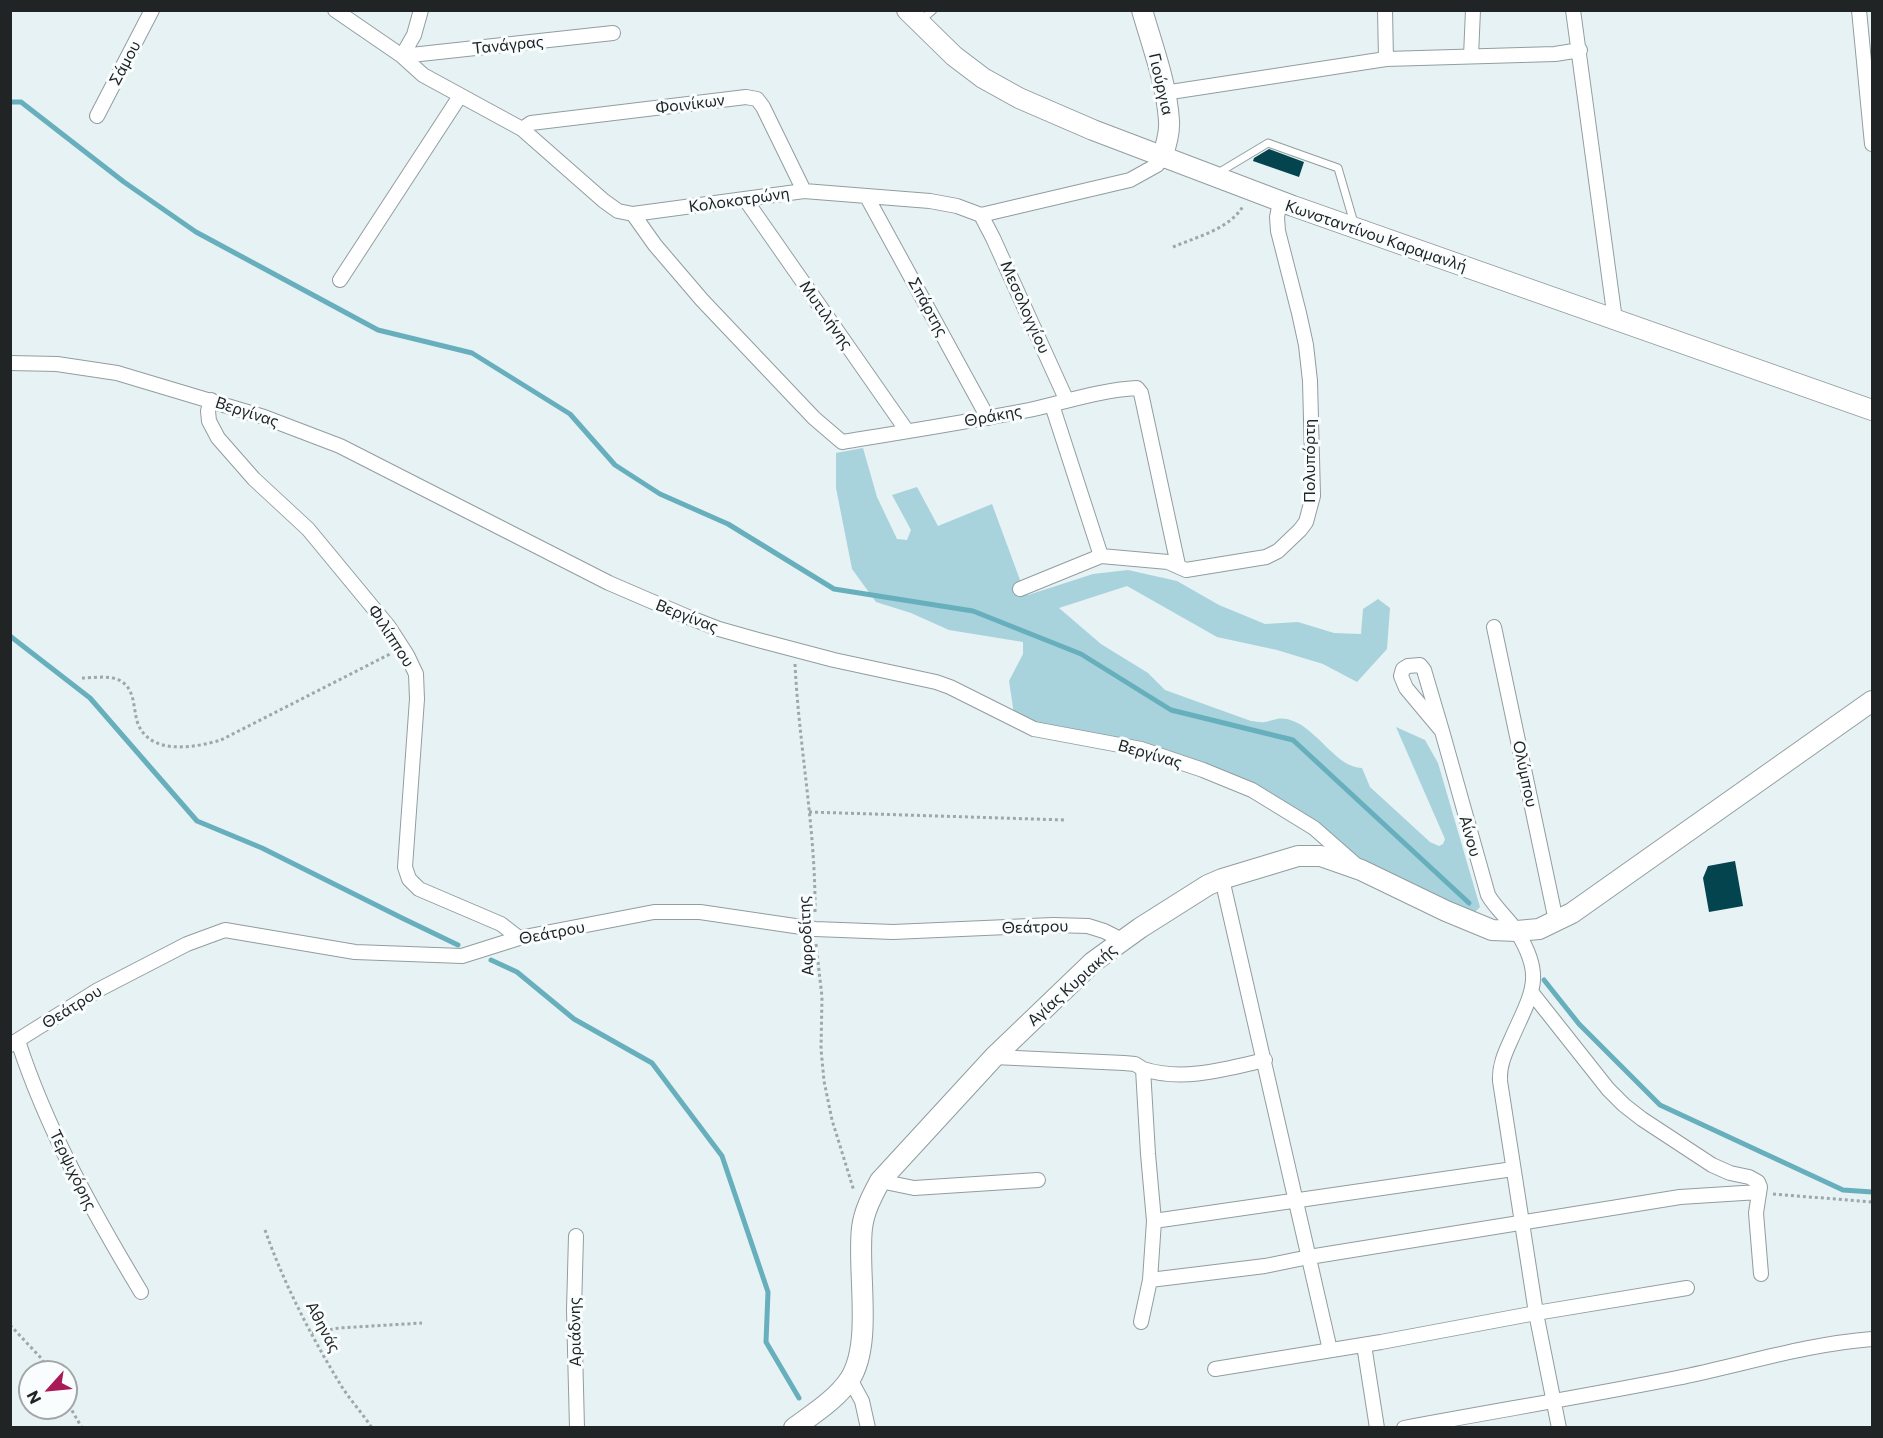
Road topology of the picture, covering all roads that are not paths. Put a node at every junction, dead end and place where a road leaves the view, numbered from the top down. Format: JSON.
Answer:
{"nodes":[{"id":1,"x":152,"y":10,"type":"edge"},
{"id":2,"x":335,"y":10,"type":"edge"},
{"id":3,"x":420,"y":10,"type":"edge"},
{"id":4,"x":1142,"y":10,"type":"edge"},
{"id":5,"x":1385,"y":10,"type":"edge"},
{"id":6,"x":1473,"y":10,"type":"edge"},
{"id":7,"x":1574,"y":10,"type":"edge"},
{"id":8,"x":1859,"y":10,"type":"edge"},
{"id":9,"x":919,"y":15,"type":"edge"},
{"id":10,"x":1867,"y":31,"type":"edge"},
{"id":11,"x":613,"y":33,"type":"dead end"},
{"id":12,"x":1580,"y":50,"type":"junction"},
{"id":13,"x":402,"y":56,"type":"junction"},
{"id":14,"x":1471,"y":56,"type":"junction"},
{"id":15,"x":1386,"y":59,"type":"junction"},
{"id":16,"x":1164,"y":93,"type":"junction"},
{"id":17,"x":460,"y":96,"type":"junction"},
{"id":18,"x":97,"y":116,"type":"dead end"},
{"id":19,"x":522,"y":129,"type":"junction"},
{"id":20,"x":1872,"y":144,"type":"edge"},
{"id":21,"x":1162,"y":158,"type":"junction"},
{"id":22,"x":1212,"y":177,"type":"junction"},
{"id":23,"x":804,"y":191,"type":"junction"},
{"id":24,"x":867,"y":197,"type":"junction"},
{"id":25,"x":745,"y":199,"type":"junction"},
{"id":26,"x":1280,"y":202,"type":"junction"},
{"id":27,"x":633,"y":214,"type":"junction"},
{"id":28,"x":981,"y":215,"type":"junction"},
{"id":29,"x":1355,"y":228,"type":"junction"},
{"id":30,"x":340,"y":280,"type":"dead end"},
{"id":31,"x":1615,"y":320,"type":"junction"},
{"id":32,"x":10,"y":363,"type":"edge"},
{"id":33,"x":1066,"y":399,"type":"junction"},
{"id":34,"x":211,"y":400,"type":"junction"},
{"id":35,"x":1052,"y":405,"type":"junction"},
{"id":36,"x":1872,"y":410,"type":"edge"},
{"id":37,"x":988,"y":418,"type":"junction"},
{"id":38,"x":907,"y":431,"type":"junction"},
{"id":39,"x":1101,"y":556,"type":"junction"},
{"id":40,"x":1178,"y":566,"type":"junction"},
{"id":41,"x":1020,"y":589,"type":"dead end"},
{"id":42,"x":1494,"y":627,"type":"dead end"},
{"id":43,"x":1872,"y":701,"type":"edge"},
{"id":44,"x":1442,"y":731,"type":"dead end"},
{"id":45,"x":1360,"y":870,"type":"junction"},
{"id":46,"x":1222,"y":879,"type":"junction"},
{"id":47,"x":1556,"y":921,"type":"junction"},
{"id":48,"x":1517,"y":931,"type":"junction"},
{"id":49,"x":519,"y":938,"type":"junction"},
{"id":50,"x":1122,"y":940,"type":"junction"},
{"id":51,"x":1532,"y":993,"type":"junction"},
{"id":52,"x":14,"y":1043,"type":"edge"},
{"id":53,"x":994,"y":1057,"type":"junction"},
{"id":54,"x":1265,"y":1060,"type":"junction"},
{"id":55,"x":1143,"y":1069,"type":"junction"},
{"id":56,"x":1514,"y":1169,"type":"junction"},
{"id":57,"x":1038,"y":1180,"type":"dead end"},
{"id":58,"x":880,"y":1181,"type":"junction"},
{"id":59,"x":1759,"y":1192,"type":"junction"},
{"id":60,"x":1296,"y":1201,"type":"junction"},
{"id":61,"x":1154,"y":1221,"type":"junction"},
{"id":62,"x":1521,"y":1223,"type":"junction"},
{"id":63,"x":576,"y":1236,"type":"dead end"},
{"id":64,"x":1310,"y":1257,"type":"junction"},
{"id":65,"x":1761,"y":1274,"type":"dead end"},
{"id":66,"x":1150,"y":1281,"type":"junction"},
{"id":67,"x":1687,"y":1288,"type":"dead end"},
{"id":68,"x":141,"y":1292,"type":"dead end"},
{"id":69,"x":1536,"y":1313,"type":"junction"},
{"id":70,"x":1141,"y":1322,"type":"dead end"},
{"id":71,"x":1872,"y":1339,"type":"edge"},
{"id":72,"x":1364,"y":1345,"type":"junction"},
{"id":73,"x":1330,"y":1350,"type":"junction"},
{"id":74,"x":1215,"y":1369,"type":"dead end"},
{"id":75,"x":850,"y":1379,"type":"junction"},
{"id":76,"x":1554,"y":1400,"type":"junction"},
{"id":77,"x":577,"y":1428,"type":"edge"},
{"id":78,"x":794,"y":1428,"type":"edge"},
{"id":79,"x":868,"y":1428,"type":"edge"},
{"id":80,"x":1377,"y":1428,"type":"edge"},
{"id":81,"x":1404,"y":1428,"type":"edge"},
{"id":82,"x":1559,"y":1428,"type":"edge"}],
"edges":[{"from":1,"to":18,"type":"street","name":"Σάμου"},
{"from":2,"to":13,"type":"street"},
{"from":3,"to":13,"type":"street"},
{"from":4,"to":16,"type":"street","name":"Γιούργια"},
{"from":5,"to":15,"type":"street"},
{"from":6,"to":14,"type":"street"},
{"from":7,"to":12,"type":"street"},
{"from":8,"to":10,"type":"street"},
{"from":9,"to":21,"type":"street","name":"Κωνσταντίνου Καραμανλή"},
{"from":10,"to":20,"type":"street"},
{"from":11,"to":13,"type":"street","name":"Τανάγρας"},
{"from":12,"to":14,"type":"street"},
{"from":12,"to":31,"type":"street"},
{"from":13,"to":17,"type":"street"},
{"from":14,"to":15,"type":"street"},
{"from":15,"to":16,"type":"street"},
{"from":16,"to":21,"type":"street","name":"Γιούργια"},
{"from":17,"to":19,"type":"street"},
{"from":17,"to":30,"type":"street"},
{"from":19,"to":23,"type":"street","name":"Φοινίκων"},
{"from":19,"to":27,"type":"street"},
{"from":21,"to":22,"type":"street","name":"Κωνσταντίνου Καραμανλή"},
{"from":21,"to":28,"type":"street"},
{"from":22,"to":26,"type":"street","name":"Κωνσταντίνου Καραμανλή"},
{"from":22,"to":29,"type":"lane"},
{"from":23,"to":24,"type":"street","name":"Κολοκοτρώνη"},
{"from":23,"to":25,"type":"street","name":"Κολοκοτρώνη"},
{"from":24,"to":28,"type":"street","name":"Κολοκοτρώνη"},
{"from":24,"to":37,"type":"street","name":"Σπάρτης"},
{"from":25,"to":27,"type":"street","name":"Κολοκοτρώνη"},
{"from":25,"to":38,"type":"street","name":"Μυτιλήνης"},
{"from":26,"to":29,"type":"street","name":"Κωνσταντίνου Καραμανλή"},
{"from":26,"to":40,"type":"street","name":"Πολυπόρτη"},
{"from":27,"to":38,"type":"street","name":"Θράκης"},
{"from":28,"to":33,"type":"street","name":"Μεσολογγίου"},
{"from":29,"to":31,"type":"street","name":"Κωνσταντίνου Καραμανλή"},
{"from":31,"to":36,"type":"street","name":"Κωνσταντίνου Καραμανλή"},
{"from":32,"to":34,"type":"street","name":"Βεργίνας"},
{"from":33,"to":35,"type":"street","name":"Θράκης"},
{"from":33,"to":40,"type":"street","name":"Θράκης"},
{"from":34,"to":45,"type":"street","name":"Βεργίνας"},
{"from":34,"to":49,"type":"street","name":"Φιλίππου"},
{"from":35,"to":37,"type":"street","name":"Θράκης"},
{"from":35,"to":39,"type":"street"},
{"from":37,"to":38,"type":"street","name":"Θράκης"},
{"from":39,"to":40,"type":"street","name":"Πολυπόρτη"},
{"from":39,"to":41,"type":"street","name":"Πολυπόρτη"},
{"from":42,"to":47,"type":"street","name":"Ολύμπου"},
{"from":43,"to":47,"type":"street","name":"Αγίας Κυριακής"},
{"from":44,"to":48,"type":"street","name":"Αίνου"},
{"from":45,"to":46,"type":"street","name":"Αγίας Κυριακής"},
{"from":45,"to":48,"type":"street","name":"Αγίας Κυριακής"},
{"from":46,"to":50,"type":"street","name":"Αγίας Κυριακής"},
{"from":46,"to":54,"type":"street"},
{"from":47,"to":48,"type":"street","name":"Αγίας Κυριακής"},
{"from":48,"to":51,"type":"street"},
{"from":49,"to":50,"type":"street","name":"Θεάτρου"},
{"from":49,"to":52,"type":"street","name":"Θεάτρου"},
{"from":50,"to":53,"type":"street","name":"Αγίας Κυριακής"},
{"from":51,"to":56,"type":"street"},
{"from":51,"to":59,"type":"street"},
{"from":52,"to":68,"type":"street","name":"Τερψιχόρης"},
{"from":53,"to":55,"type":"street"},
{"from":53,"to":58,"type":"street","name":"Αγίας Κυριακής"},
{"from":54,"to":55,"type":"street"},
{"from":54,"to":60,"type":"street"},
{"from":55,"to":61,"type":"street"},
{"from":56,"to":60,"type":"street"},
{"from":56,"to":62,"type":"street"},
{"from":57,"to":58,"type":"street"},
{"from":58,"to":75,"type":"street","name":"Αγίας Κυριακής"},
{"from":59,"to":62,"type":"street"},
{"from":59,"to":65,"type":"street"},
{"from":60,"to":61,"type":"street"},
{"from":60,"to":64,"type":"street"},
{"from":61,"to":66,"type":"street"},
{"from":62,"to":64,"type":"street"},
{"from":62,"to":69,"type":"street"},
{"from":63,"to":77,"type":"street","name":"Αριάδνης"},
{"from":64,"to":66,"type":"street"},
{"from":64,"to":73,"type":"street"},
{"from":66,"to":70,"type":"street"},
{"from":67,"to":69,"type":"street"},
{"from":69,"to":72,"type":"street"},
{"from":69,"to":76,"type":"street"},
{"from":71,"to":76,"type":"street"},
{"from":72,"to":73,"type":"street"},
{"from":72,"to":80,"type":"street"},
{"from":73,"to":74,"type":"street"},
{"from":75,"to":78,"type":"street","name":"Αγίας Κυριακής"},
{"from":75,"to":79,"type":"street"},
{"from":76,"to":81,"type":"street"},
{"from":76,"to":82,"type":"street"}]}
